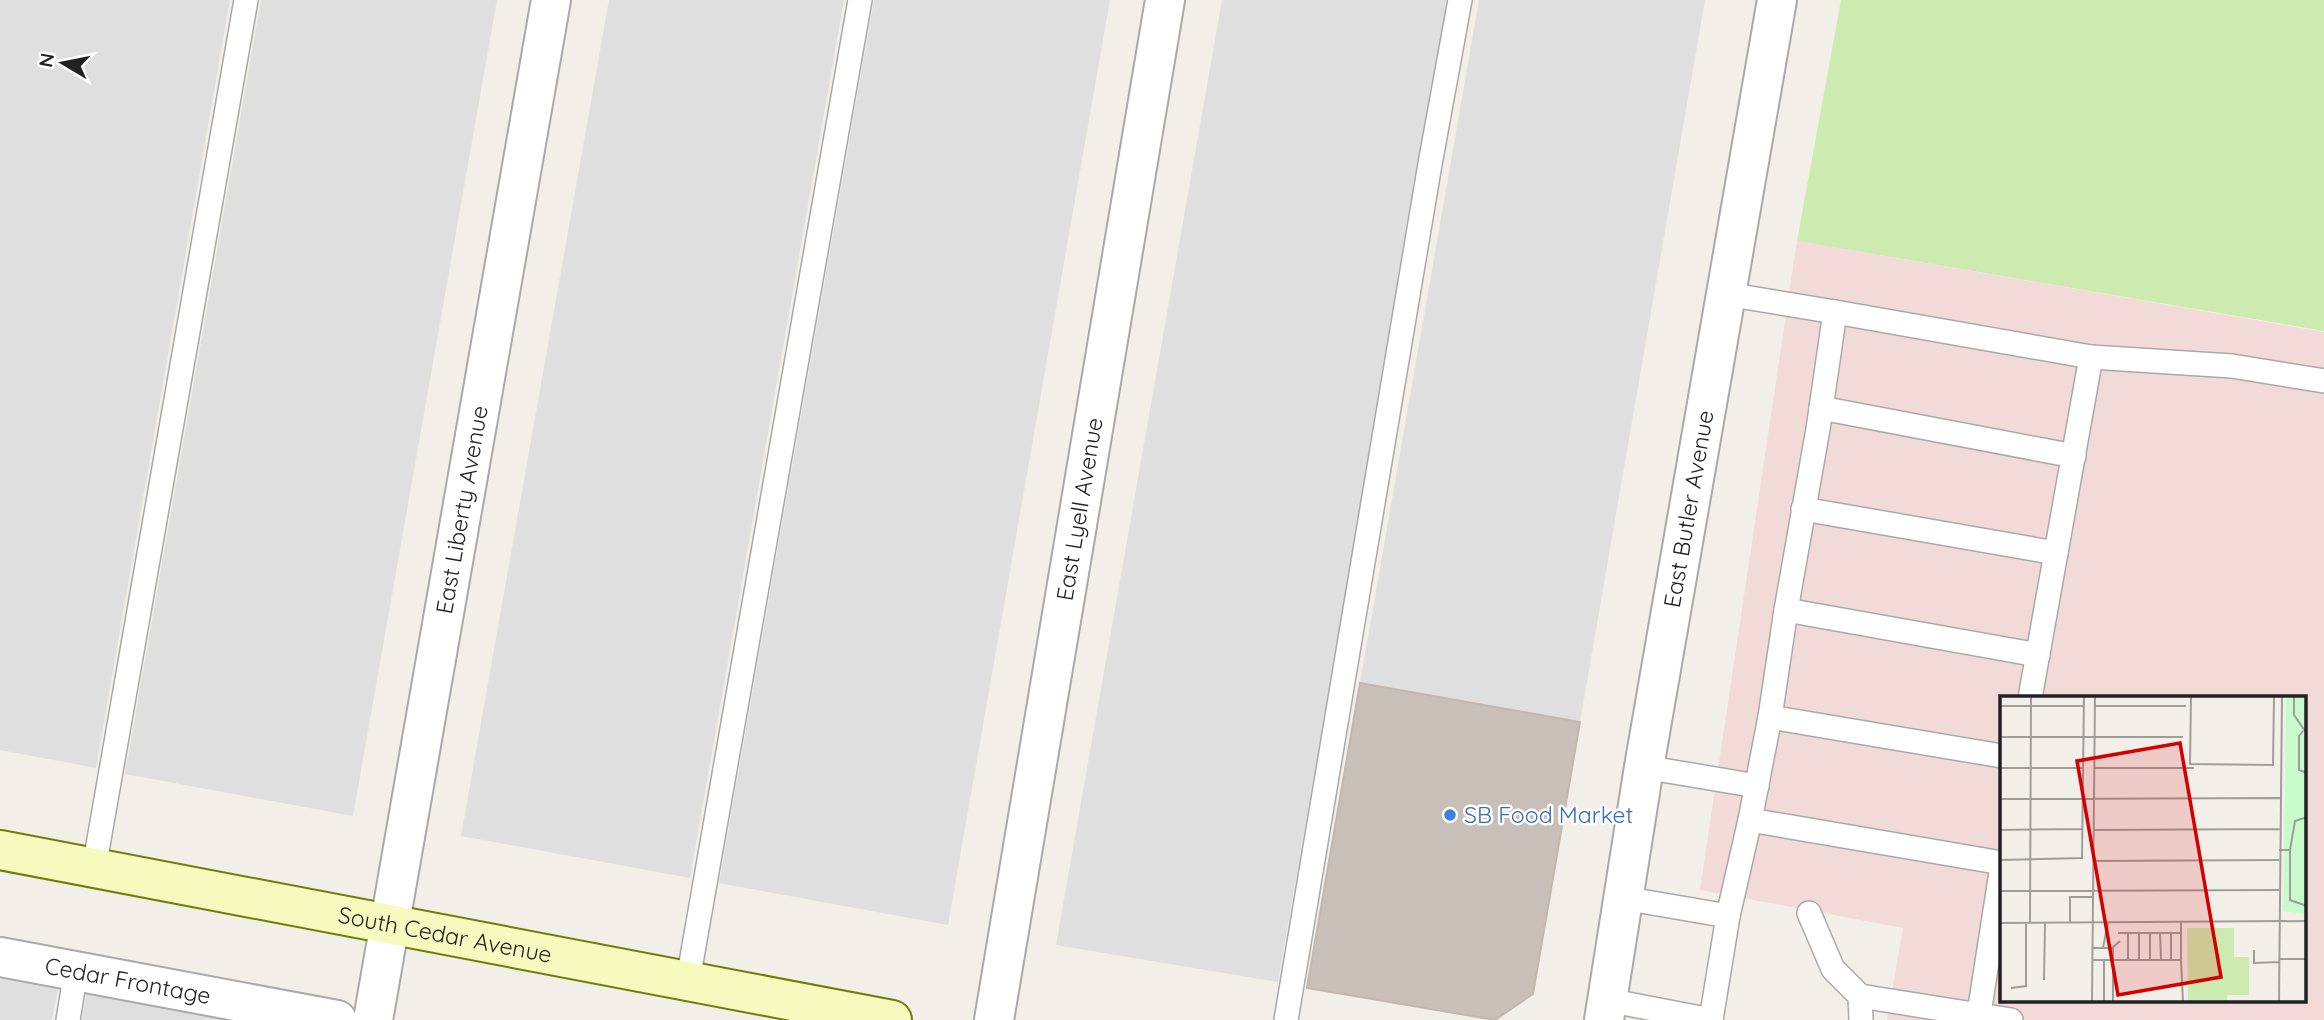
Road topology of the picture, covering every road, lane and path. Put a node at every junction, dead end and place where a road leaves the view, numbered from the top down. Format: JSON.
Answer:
{"nodes":[{"id":1,"x":246,"y":0,"type":"edge"},
{"id":2,"x":551,"y":0,"type":"edge"},
{"id":3,"x":860,"y":0,"type":"edge"},
{"id":4,"x":1165,"y":0,"type":"edge"},
{"id":5,"x":1460,"y":0,"type":"edge"},
{"id":6,"x":1777,"y":0,"type":"edge"},
{"id":7,"x":1726,"y":295,"type":"junction"},
{"id":8,"x":1835,"y":312,"type":"junction"},
{"id":9,"x":2091,"y":357,"type":"junction"},
{"id":10,"x":2324,"y":381,"type":"edge"},
{"id":11,"x":1821,"y":408,"type":"junction"},
{"id":12,"x":2074,"y":456,"type":"junction"},
{"id":13,"x":1803,"y":509,"type":"junction"},
{"id":14,"x":2056,"y":553,"type":"junction"},
{"id":15,"x":1786,"y":610,"type":"junction"},
{"id":16,"x":2038,"y":655,"type":"junction"},
{"id":17,"x":2030,"y":696,"type":"edge"},
{"id":18,"x":1770,"y":716,"type":"junction"},
{"id":19,"x":2000,"y":757,"type":"edge"},
{"id":20,"x":1644,"y":767,"type":"junction"},
{"id":21,"x":1757,"y":786,"type":"junction"},
{"id":22,"x":1750,"y":820,"type":"junction"},
{"id":23,"x":0,"y":850,"type":"edge"},
{"id":24,"x":2000,"y":865,"type":"edge"},
{"id":25,"x":94,"y":867,"type":"junction"},
{"id":26,"x":2000,"y":878,"type":"edge"},
{"id":27,"x":1623,"y":898,"type":"junction"},
{"id":28,"x":1809,"y":913,"type":"dead end"},
{"id":29,"x":1728,"y":916,"type":"junction"},
{"id":30,"x":390,"y":924,"type":"junction"},
{"id":31,"x":0,"y":957,"type":"edge"},
{"id":32,"x":76,"y":971,"type":"junction"},
{"id":33,"x":688,"y":981,"type":"junction"},
{"id":34,"x":1860,"y":996,"type":"junction"},
{"id":35,"x":1606,"y":1010,"type":"edge"},
{"id":36,"x":1978,"y":1017,"type":"edge"},
{"id":37,"x":68,"y":1020,"type":"edge"},
{"id":38,"x":337,"y":1020,"type":"edge"},
{"id":39,"x":373,"y":1020,"type":"edge"},
{"id":40,"x":892,"y":1020,"type":"edge"},
{"id":41,"x":994,"y":1020,"type":"edge"},
{"id":42,"x":1286,"y":1020,"type":"edge"},
{"id":43,"x":1711,"y":1020,"type":"edge"},
{"id":44,"x":1861,"y":1020,"type":"edge"},
{"id":45,"x":2011,"y":1020,"type":"edge"}],
"edges":[{"from":1,"to":25,"type":"lane"},
{"from":2,"to":30,"type":"street","name":"East Liberty Avenue"},
{"from":3,"to":33,"type":"lane"},
{"from":4,"to":41,"type":"street","name":"East Lyell Avenue"},
{"from":5,"to":42,"type":"lane"},
{"from":6,"to":7,"type":"street","name":"East Butler Avenue"},
{"from":7,"to":8,"type":"lane"},
{"from":7,"to":20,"type":"street","name":"East Butler Avenue"},
{"from":8,"to":9,"type":"lane"},
{"from":8,"to":11,"type":"lane"},
{"from":9,"to":10,"type":"lane"},
{"from":9,"to":12,"type":"lane"},
{"from":11,"to":12,"type":"lane"},
{"from":11,"to":13,"type":"lane"},
{"from":12,"to":14,"type":"lane"},
{"from":13,"to":14,"type":"lane"},
{"from":13,"to":15,"type":"lane"},
{"from":14,"to":16,"type":"lane"},
{"from":15,"to":16,"type":"lane"},
{"from":15,"to":18,"type":"lane"},
{"from":16,"to":17,"type":"lane"},
{"from":18,"to":19,"type":"lane"},
{"from":18,"to":21,"type":"lane"},
{"from":20,"to":21,"type":"lane"},
{"from":20,"to":27,"type":"street","name":"East Butler Avenue"},
{"from":21,"to":22,"type":"lane"},
{"from":22,"to":24,"type":"lane"},
{"from":22,"to":29,"type":"lane"},
{"from":23,"to":25,"type":"main road","name":"South Cedar Avenue"},
{"from":25,"to":30,"type":"main road","name":"South Cedar Avenue"},
{"from":26,"to":36,"type":"lane"},
{"from":27,"to":29,"type":"lane"},
{"from":27,"to":35,"type":"street","name":"East Butler Avenue"},
{"from":28,"to":34,"type":"lane"},
{"from":29,"to":43,"type":"lane"},
{"from":30,"to":33,"type":"main road","name":"South Cedar Avenue"},
{"from":30,"to":39,"type":"street","name":"East Liberty Avenue"},
{"from":31,"to":32,"type":"street","name":"Cedar Frontage"},
{"from":32,"to":37,"type":"lane"},
{"from":32,"to":38,"type":"street","name":"Cedar Frontage"},
{"from":33,"to":40,"type":"main road","name":"South Cedar Avenue"},
{"from":34,"to":36,"type":"lane"},
{"from":34,"to":44,"type":"lane"},
{"from":35,"to":43,"type":"lane"},
{"from":36,"to":45,"type":"lane"}]}
